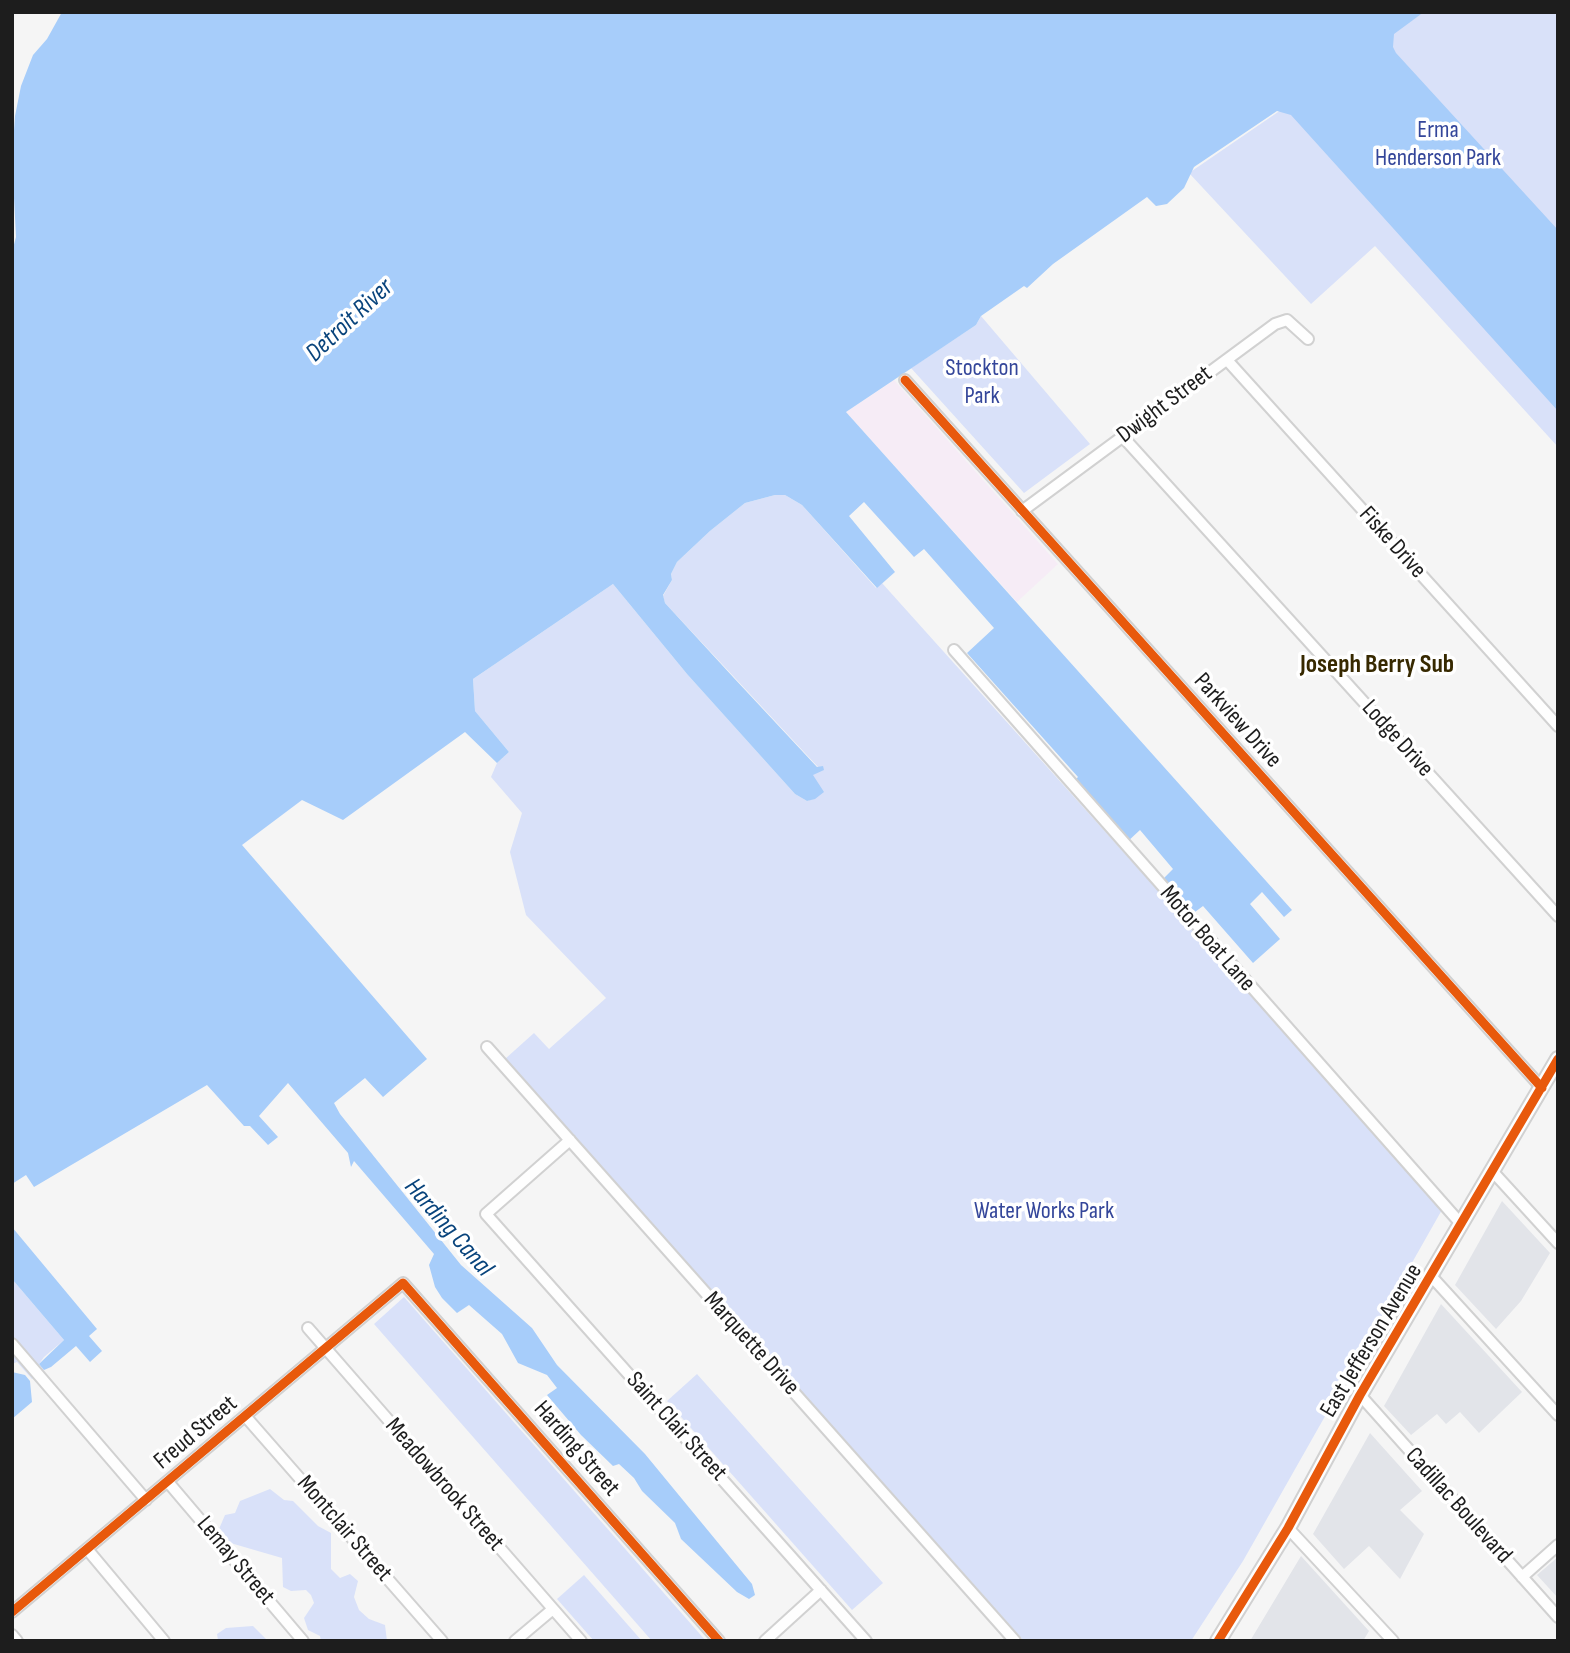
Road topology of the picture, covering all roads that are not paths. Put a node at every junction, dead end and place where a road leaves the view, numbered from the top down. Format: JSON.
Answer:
{"nodes":[{"id":1,"x":1308,"y":339,"type":"dead end"},
{"id":2,"x":1227,"y":360,"type":"junction"},
{"id":3,"x":905,"y":380,"type":"dead end"},
{"id":4,"x":1123,"y":437,"type":"junction"},
{"id":5,"x":1022,"y":511,"type":"junction"},
{"id":6,"x":954,"y":650,"type":"dead end"},
{"id":7,"x":1558,"y":726,"type":"edge"},
{"id":8,"x":1558,"y":916,"type":"edge"},
{"id":9,"x":487,"y":1047,"type":"dead end"},
{"id":10,"x":1558,"y":1059,"type":"edge"},
{"id":11,"x":1542,"y":1088,"type":"junction"},
{"id":12,"x":570,"y":1140,"type":"junction"},
{"id":13,"x":1493,"y":1172,"type":"junction"},
{"id":14,"x":1462,"y":1225,"type":"junction"},
{"id":15,"x":1558,"y":1244,"type":"edge"},
{"id":16,"x":1432,"y":1277,"type":"junction"},
{"id":17,"x":403,"y":1283,"type":"joint"},
{"id":18,"x":308,"y":1328,"type":"dead end"},
{"id":19,"x":12,"y":1344,"type":"edge"},
{"id":20,"x":325,"y":1349,"type":"junction"},
{"id":21,"x":1360,"y":1395,"type":"junction"},
{"id":22,"x":1558,"y":1415,"type":"edge"},
{"id":23,"x":246,"y":1417,"type":"junction"},
{"id":24,"x":168,"y":1482,"type":"junction"},
{"id":25,"x":146,"y":1500,"type":"junction"},
{"id":26,"x":1288,"y":1528,"type":"junction"},
{"id":27,"x":1558,"y":1545,"type":"edge"},
{"id":28,"x":87,"y":1549,"type":"junction"},
{"id":29,"x":1522,"y":1577,"type":"junction"},
{"id":30,"x":821,"y":1590,"type":"junction"},
{"id":31,"x":553,"y":1609,"type":"junction"},
{"id":32,"x":12,"y":1612,"type":"edge"},
{"id":33,"x":1558,"y":1617,"type":"edge"},
{"id":34,"x":12,"y":1635,"type":"edge"},
{"id":35,"x":1221,"y":1639,"type":"edge"},
{"id":36,"x":17,"y":1641,"type":"edge"},
{"id":37,"x":164,"y":1641,"type":"edge"},
{"id":38,"x":303,"y":1641,"type":"edge"},
{"id":39,"x":442,"y":1641,"type":"edge"},
{"id":40,"x":515,"y":1641,"type":"edge"},
{"id":41,"x":581,"y":1641,"type":"edge"},
{"id":42,"x":719,"y":1641,"type":"edge"},
{"id":43,"x":765,"y":1641,"type":"edge"},
{"id":44,"x":866,"y":1641,"type":"edge"},
{"id":45,"x":1015,"y":1641,"type":"edge"},
{"id":46,"x":1393,"y":1641,"type":"edge"}],
"edges":[{"from":1,"to":2,"type":"street","name":"Dwight Street"},
{"from":2,"to":4,"type":"street","name":"Dwight Street"},
{"from":2,"to":7,"type":"street","name":"Fiske Drive"},
{"from":3,"to":5,"type":"street","name":"Parkview Drive"},
{"from":4,"to":5,"type":"street","name":"Dwight Street"},
{"from":4,"to":8,"type":"street","name":"Lodge Drive"},
{"from":5,"to":11,"type":"street","name":"Parkview Drive"},
{"from":6,"to":14,"type":"street","name":"Motor Boat Lane"},
{"from":9,"to":12,"type":"street","name":"Marquette Drive"},
{"from":10,"to":11,"type":"main road","name":"East Jefferson Avenue"},
{"from":11,"to":13,"type":"main road","name":"East Jefferson Avenue"},
{"from":12,"to":30,"type":"street","name":"Saint Clair Street"},
{"from":12,"to":45,"type":"street","name":"Marquette Drive"},
{"from":13,"to":14,"type":"main road","name":"East Jefferson Avenue"},
{"from":13,"to":15,"type":"street"},
{"from":14,"to":16,"type":"main road","name":"East Jefferson Avenue"},
{"from":16,"to":21,"type":"main road","name":"East Jefferson Avenue"},
{"from":16,"to":22,"type":"street"},
{"from":17,"to":20,"type":"street","name":"Freud Street"},
{"from":17,"to":42,"type":"street","name":"Harding Street"},
{"from":18,"to":20,"type":"street","name":"Meadowbrook Street"},
{"from":19,"to":25,"type":"street"},
{"from":20,"to":23,"type":"street","name":"Freud Street"},
{"from":20,"to":31,"type":"street","name":"Meadowbrook Street"},
{"from":21,"to":26,"type":"main road","name":"East Jefferson Avenue"},
{"from":21,"to":29,"type":"street","name":"Cadillac Boulevard"},
{"from":23,"to":24,"type":"street","name":"Freud Street"},
{"from":23,"to":39,"type":"street","name":"Montclair Street"},
{"from":24,"to":25,"type":"street","name":"Freud Street"},
{"from":24,"to":38,"type":"street","name":"Lemay Street"},
{"from":25,"to":28,"type":"street","name":"Freud Street"},
{"from":26,"to":35,"type":"main road","name":"East Jefferson Avenue"},
{"from":26,"to":46,"type":"street"},
{"from":27,"to":29,"type":"street"},
{"from":28,"to":32,"type":"street","name":"Freud Street"},
{"from":28,"to":37,"type":"street"},
{"from":29,"to":33,"type":"street","name":"Cadillac Boulevard"},
{"from":30,"to":43,"type":"street"},
{"from":30,"to":44,"type":"street","name":"Saint Clair Street"},
{"from":31,"to":40,"type":"street"},
{"from":31,"to":41,"type":"street","name":"Meadowbrook Street"},
{"from":34,"to":36,"type":"street"}]}
